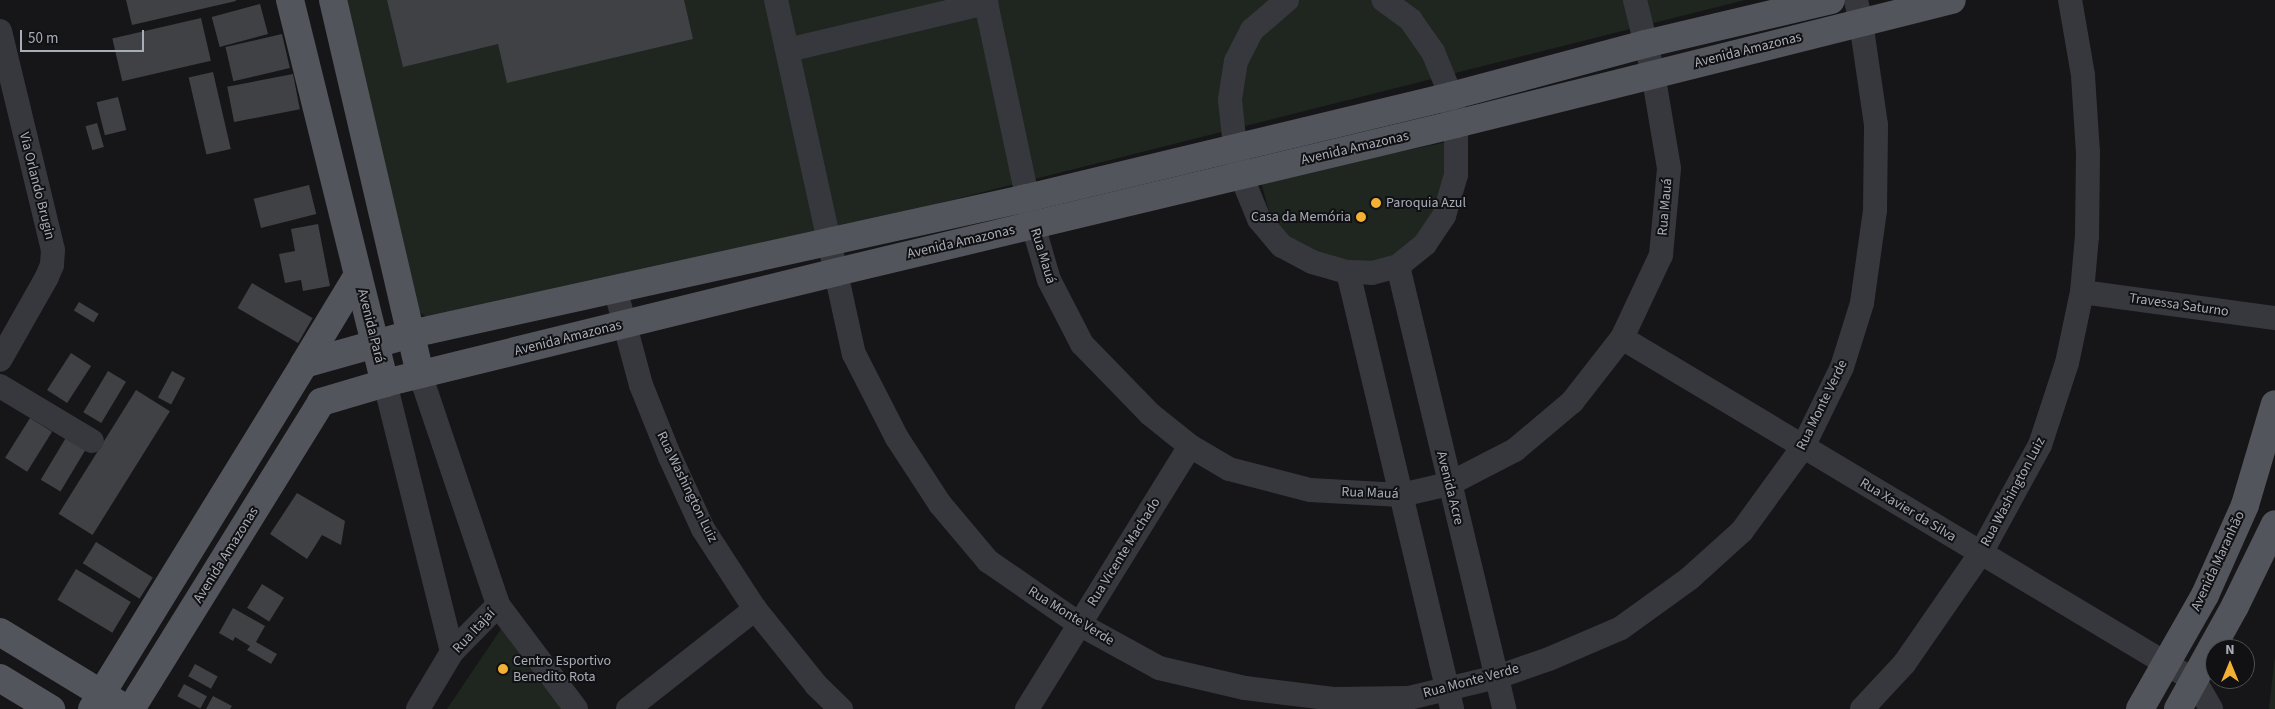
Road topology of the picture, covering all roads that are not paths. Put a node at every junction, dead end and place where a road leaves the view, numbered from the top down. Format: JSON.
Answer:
{"nodes":[{"id":1,"x":290,"y":0,"type":"edge"},
{"id":2,"x":333,"y":0,"type":"edge"},
{"id":3,"x":776,"y":0,"type":"edge"},
{"id":4,"x":1287,"y":0,"type":"edge"},
{"id":5,"x":1383,"y":0,"type":"edge"},
{"id":6,"x":1635,"y":0,"type":"edge"},
{"id":7,"x":1831,"y":0,"type":"edge"},
{"id":8,"x":1952,"y":0,"type":"edge"},
{"id":9,"x":2070,"y":0,"type":"edge"},
{"id":10,"x":987,"y":1,"type":"edge"},
{"id":11,"x":1858,"y":11,"type":"edge"},
{"id":12,"x":0,"y":31,"type":"edge"},
{"id":13,"x":1645,"y":44,"type":"junction"},
{"id":14,"x":788,"y":50,"type":"junction"},
{"id":15,"x":1653,"y":73,"type":"junction"},
{"id":16,"x":1451,"y":96,"type":"junction"},
{"id":17,"x":1456,"y":124,"type":"junction"},
{"id":18,"x":1235,"y":147,"type":"junction"},
{"id":19,"x":1241,"y":175,"type":"junction"},
{"id":20,"x":1027,"y":198,"type":"junction"},
{"id":21,"x":1033,"y":225,"type":"junction"},
{"id":22,"x":830,"y":243,"type":"junction"},
{"id":23,"x":1398,"y":266,"type":"junction"},
{"id":24,"x":837,"y":272,"type":"junction"},
{"id":25,"x":1348,"y":272,"type":"junction"},
{"id":26,"x":358,"y":275,"type":"junction"},
{"id":27,"x":615,"y":288,"type":"junction"},
{"id":28,"x":2082,"y":292,"type":"junction"},
{"id":29,"x":2275,"y":318,"type":"edge"},
{"id":30,"x":623,"y":325,"type":"junction"},
{"id":31,"x":411,"y":334,"type":"junction"},
{"id":32,"x":1622,"y":338,"type":"junction"},
{"id":33,"x":375,"y":343,"type":"junction"},
{"id":34,"x":0,"y":360,"type":"edge"},
{"id":35,"x":304,"y":364,"type":"junction"},
{"id":36,"x":420,"y":374,"type":"junction"},
{"id":37,"x":385,"y":383,"type":"junction"},
{"id":38,"x":0,"y":386,"type":"edge"},
{"id":39,"x":2275,"y":404,"type":"edge"},
{"id":40,"x":92,"y":441,"type":"dead end"},
{"id":41,"x":1190,"y":446,"type":"junction"},
{"id":42,"x":1803,"y":447,"type":"junction"},
{"id":43,"x":1448,"y":484,"type":"junction"},
{"id":44,"x":1401,"y":495,"type":"junction"},
{"id":45,"x":2275,"y":524,"type":"edge"},
{"id":46,"x":1981,"y":554,"type":"junction"},
{"id":47,"x":498,"y":605,"type":"junction"},
{"id":48,"x":755,"y":609,"type":"junction"},
{"id":49,"x":1079,"y":624,"type":"junction"},
{"id":50,"x":0,"y":632,"type":"edge"},
{"id":51,"x":452,"y":652,"type":"junction"},
{"id":52,"x":2167,"y":665,"type":"junction"},
{"id":53,"x":1497,"y":677,"type":"junction"},
{"id":54,"x":0,"y":678,"type":"edge"},
{"id":55,"x":2195,"y":681,"type":"junction"},
{"id":56,"x":1449,"y":699,"type":"edge"},
{"id":57,"x":97,"y":701,"type":"edge"},
{"id":58,"x":51,"y":709,"type":"edge"},
{"id":59,"x":126,"y":709,"type":"edge"},
{"id":60,"x":131,"y":709,"type":"edge"},
{"id":61,"x":418,"y":709,"type":"edge"},
{"id":62,"x":576,"y":709,"type":"edge"},
{"id":63,"x":628,"y":709,"type":"edge"},
{"id":64,"x":841,"y":709,"type":"edge"},
{"id":65,"x":1027,"y":709,"type":"edge"},
{"id":66,"x":1504,"y":709,"type":"edge"},
{"id":67,"x":1862,"y":709,"type":"edge"},
{"id":68,"x":2140,"y":709,"type":"edge"},
{"id":69,"x":2178,"y":709,"type":"edge"},
{"id":70,"x":2211,"y":709,"type":"edge"}],
"edges":[{"from":1,"to":26,"type":"main road","name":"Avenida Pará"},
{"from":2,"to":31,"type":"main road"},
{"from":3,"to":14,"type":"street","name":"Rua Monte Verde"},
{"from":4,"to":18,"type":"street"},
{"from":5,"to":16,"type":"street"},
{"from":6,"to":13,"type":"street","name":"Rua Mauá"},
{"from":7,"to":13,"type":"main road","name":"Avenida Amazonas"},
{"from":8,"to":11,"type":"main road","name":"Avenida Amazonas"},
{"from":9,"to":28,"type":"street","name":"Rua Washington Luiz"},
{"from":10,"to":14,"type":"street"},
{"from":10,"to":20,"type":"street","name":"Rua Mauá"},
{"from":11,"to":15,"type":"main road","name":"Avenida Amazonas"},
{"from":11,"to":42,"type":"street","name":"Rua Monte Verde"},
{"from":12,"to":34,"type":"street","name":"Via Orlando Brugin"},
{"from":13,"to":15,"type":"street","name":"Rua Mauá"},
{"from":13,"to":16,"type":"main road","name":"Avenida Amazonas"},
{"from":14,"to":22,"type":"street","name":"Rua Monte Verde"},
{"from":15,"to":17,"type":"main road","name":"Avenida Amazonas"},
{"from":15,"to":32,"type":"street","name":"Rua Mauá"},
{"from":16,"to":17,"type":"street"},
{"from":16,"to":18,"type":"main road","name":"Avenida Amazonas"},
{"from":17,"to":19,"type":"main road","name":"Avenida Amazonas"},
{"from":17,"to":23,"type":"street"},
{"from":18,"to":19,"type":"street"},
{"from":18,"to":20,"type":"main road","name":"Avenida Amazonas"},
{"from":19,"to":21,"type":"main road","name":"Avenida Amazonas"},
{"from":19,"to":25,"type":"street"},
{"from":20,"to":21,"type":"street","name":"Rua Mauá"},
{"from":20,"to":22,"type":"main road","name":"Avenida Amazonas"},
{"from":21,"to":24,"type":"main road","name":"Avenida Amazonas"},
{"from":21,"to":41,"type":"street","name":"Rua Mauá"},
{"from":22,"to":24,"type":"street","name":"Rua Monte Verde"},
{"from":22,"to":27,"type":"main road","name":"Avenida Amazonas"},
{"from":23,"to":25,"type":"street"},
{"from":23,"to":43,"type":"street","name":"Avenida Acre"},
{"from":24,"to":30,"type":"main road","name":"Avenida Amazonas"},
{"from":24,"to":49,"type":"street","name":"Rua Monte Verde"},
{"from":25,"to":44,"type":"street"},
{"from":26,"to":33,"type":"main road","name":"Avenida Pará"},
{"from":26,"to":35,"type":"main road"},
{"from":27,"to":30,"type":"street","name":"Rua Washington Luiz"},
{"from":27,"to":31,"type":"main road","name":"Avenida Amazonas"},
{"from":28,"to":29,"type":"street","name":"Travessa Saturno"},
{"from":28,"to":46,"type":"street","name":"Rua Washington Luiz"},
{"from":30,"to":36,"type":"main road","name":"Avenida Amazonas"},
{"from":30,"to":48,"type":"street","name":"Rua Washington Luiz"},
{"from":31,"to":33,"type":"main road","name":"Avenida Amazonas"},
{"from":31,"to":36,"type":"main road"},
{"from":32,"to":42,"type":"street","name":"Rua Xavier da Silva"},
{"from":32,"to":43,"type":"street","name":"Rua Mauá"},
{"from":33,"to":35,"type":"main road","name":"Avenida Amazonas"},
{"from":33,"to":37,"type":"main road","name":"Avenida Pará"},
{"from":35,"to":57,"type":"main road"},
{"from":36,"to":37,"type":"main road","name":"Avenida Amazonas"},
{"from":36,"to":47,"type":"street"},
{"from":37,"to":51,"type":"street","name":"Avenida Pará"},
{"from":37,"to":60,"type":"main road","name":"Avenida Amazonas"},
{"from":38,"to":40,"type":"street"},
{"from":39,"to":52,"type":"main road","name":"Avenida Maranhão"},
{"from":41,"to":44,"type":"street","name":"Rua Mauá"},
{"from":41,"to":49,"type":"street","name":"Rua Vicente Machado"},
{"from":42,"to":46,"type":"street","name":"Rua Xavier da Silva"},
{"from":42,"to":53,"type":"street","name":"Rua Monte Verde"},
{"from":43,"to":44,"type":"street","name":"Rua Mauá"},
{"from":43,"to":53,"type":"street","name":"Avenida Acre"},
{"from":44,"to":56,"type":"street"},
{"from":45,"to":55,"type":"main road"},
{"from":46,"to":52,"type":"street","name":"Rua Xavier da Silva"},
{"from":46,"to":67,"type":"street","name":"Rua Washington Luiz"},
{"from":47,"to":51,"type":"street","name":"Rua Itajaí"},
{"from":47,"to":62,"type":"street"},
{"from":48,"to":63,"type":"street"},
{"from":48,"to":64,"type":"street","name":"Rua Washington Luiz"},
{"from":49,"to":56,"type":"street","name":"Rua Monte Verde"},
{"from":49,"to":65,"type":"street","name":"Rua Vicente Machado"},
{"from":50,"to":57,"type":"main road"},
{"from":51,"to":61,"type":"street","name":"Rua Itajaí"},
{"from":52,"to":55,"type":"street","name":"Rua Xavier da Silva"},
{"from":52,"to":68,"type":"main road","name":"Avenida Maranhão"},
{"from":53,"to":56,"type":"street","name":"Rua Monte Verde"},
{"from":53,"to":66,"type":"street","name":"Avenida Acre"},
{"from":54,"to":58,"type":"main road"},
{"from":55,"to":69,"type":"main road"},
{"from":55,"to":70,"type":"street"},
{"from":57,"to":59,"type":"main road"}]}
